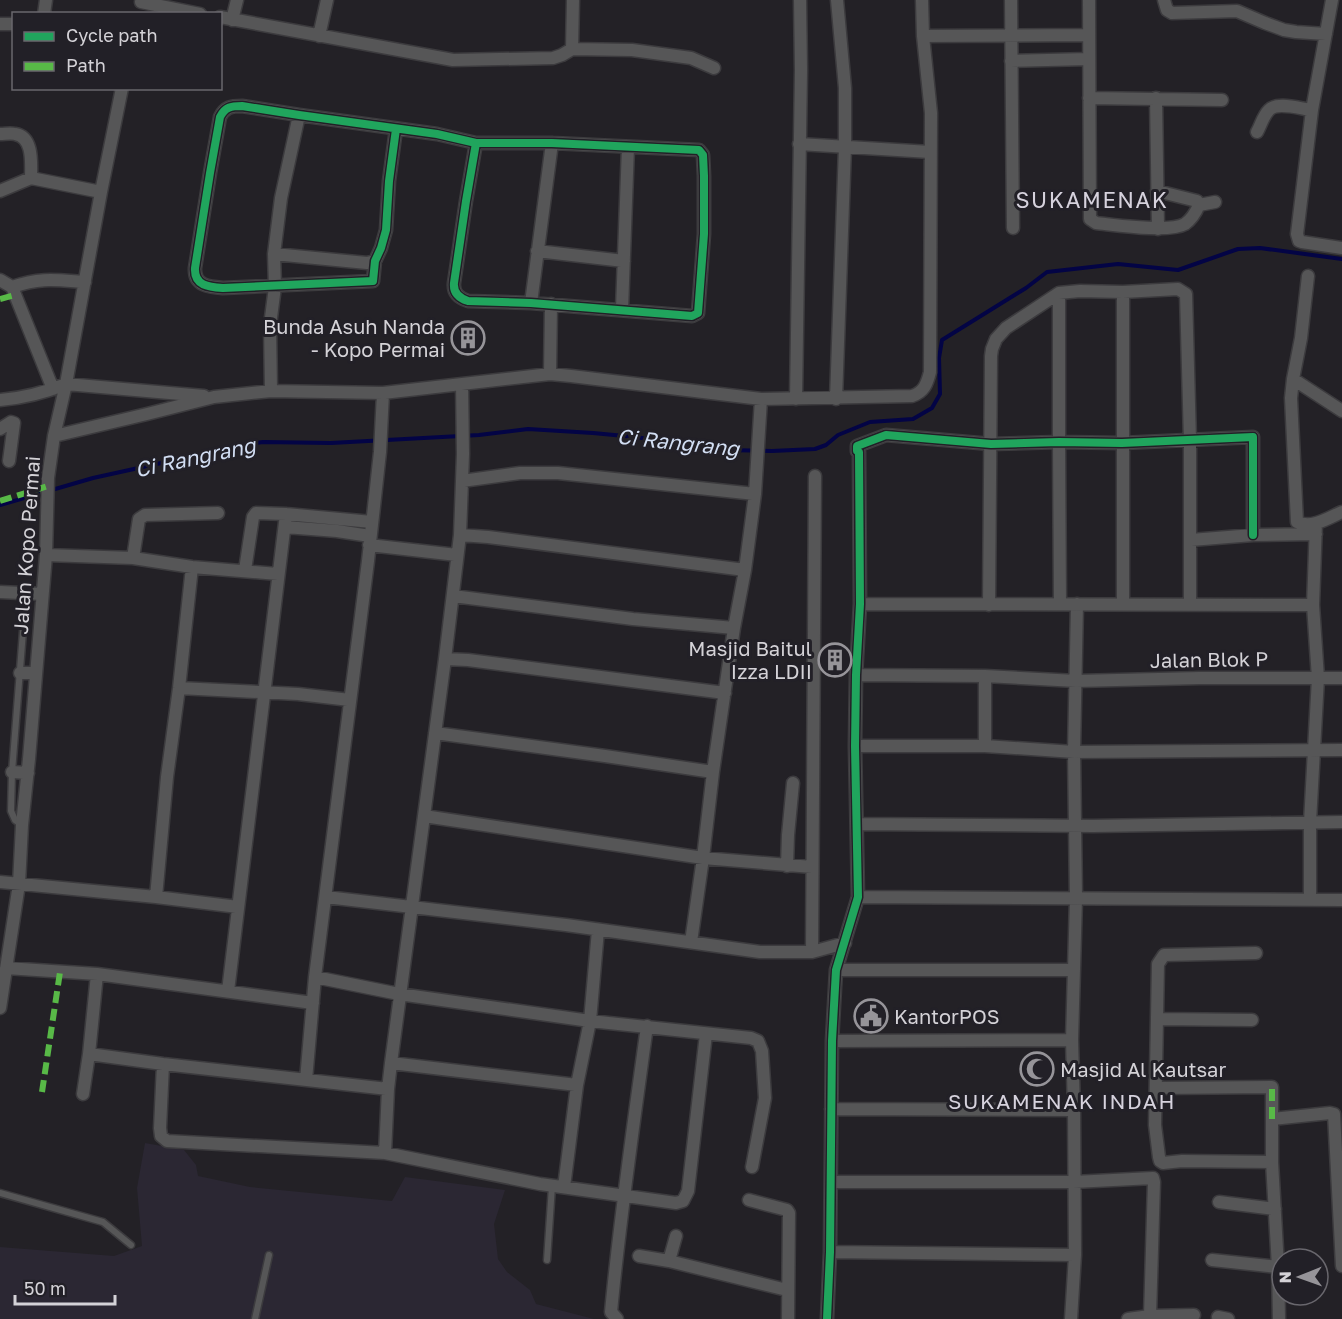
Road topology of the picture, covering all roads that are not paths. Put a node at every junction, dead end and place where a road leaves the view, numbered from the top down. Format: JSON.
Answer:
{"nodes":[{"id":1,"x":237,"y":0,"type":"edge"},
{"id":2,"x":327,"y":0,"type":"edge"},
{"id":3,"x":573,"y":0,"type":"edge"},
{"id":4,"x":800,"y":0,"type":"edge"},
{"id":5,"x":837,"y":0,"type":"edge"},
{"id":6,"x":922,"y":0,"type":"edge"},
{"id":7,"x":1011,"y":0,"type":"edge"},
{"id":8,"x":1089,"y":0,"type":"edge"},
{"id":9,"x":1164,"y":0,"type":"edge"},
{"id":10,"x":1332,"y":0,"type":"edge"},
{"id":11,"x":140,"y":5,"type":"edge"},
{"id":12,"x":1237,"y":5,"type":"edge"},
{"id":13,"x":187,"y":12,"type":"edge"},
{"id":14,"x":226,"y":19,"type":"edge"},
{"id":15,"x":1326,"y":34,"type":"junction"},
{"id":16,"x":1089,"y":35,"type":"junction"},
{"id":17,"x":319,"y":36,"type":"junction"},
{"id":18,"x":923,"y":36,"type":"junction"},
{"id":19,"x":1010,"y":36,"type":"junction"},
{"id":20,"x":572,"y":49,"type":"junction"},
{"id":21,"x":1089,"y":59,"type":"junction"},
{"id":22,"x":1011,"y":61,"type":"junction"},
{"id":23,"x":714,"y":68,"type":"dead end"},
{"id":24,"x":122,"y":90,"type":"edge"},
{"id":25,"x":1089,"y":98,"type":"junction"},
{"id":26,"x":1156,"y":98,"type":"junction"},
{"id":27,"x":1222,"y":100,"type":"dead end"},
{"id":28,"x":1312,"y":110,"type":"junction"},
{"id":29,"x":299,"y":115,"type":"junction"},
{"id":30,"x":396,"y":129,"type":"junction"},
{"id":31,"x":1257,"y":132,"type":"dead end"},
{"id":32,"x":0,"y":134,"type":"edge"},
{"id":33,"x":476,"y":143,"type":"junction"},
{"id":34,"x":552,"y":143,"type":"junction"},
{"id":35,"x":799,"y":144,"type":"junction"},
{"id":36,"x":627,"y":147,"type":"junction"},
{"id":37,"x":845,"y":147,"type":"junction"},
{"id":38,"x":930,"y":152,"type":"junction"},
{"id":39,"x":31,"y":178,"type":"junction"},
{"id":40,"x":0,"y":191,"type":"edge"},
{"id":41,"x":1157,"y":191,"type":"junction"},
{"id":42,"x":101,"y":192,"type":"junction"},
{"id":43,"x":1215,"y":202,"type":"dead end"},
{"id":44,"x":1199,"y":205,"type":"junction"},
{"id":45,"x":1013,"y":228,"type":"dead end"},
{"id":46,"x":1158,"y":229,"type":"junction"},
{"id":47,"x":1342,"y":248,"type":"edge"},
{"id":48,"x":537,"y":251,"type":"junction"},
{"id":49,"x":274,"y":254,"type":"junction"},
{"id":50,"x":375,"y":261,"type":"junction"},
{"id":51,"x":624,"y":261,"type":"junction"},
{"id":52,"x":1308,"y":276,"type":"dead end"},
{"id":53,"x":0,"y":280,"type":"edge"},
{"id":54,"x":86,"y":282,"type":"junction"},
{"id":55,"x":12,"y":287,"type":"junction"},
{"id":56,"x":275,"y":287,"type":"junction"},
{"id":57,"x":1123,"y":292,"type":"junction"},
{"id":58,"x":1059,"y":293,"type":"junction"},
{"id":59,"x":531,"y":303,"type":"junction"},
{"id":60,"x":551,"y":304,"type":"junction"},
{"id":61,"x":622,"y":309,"type":"junction"},
{"id":62,"x":550,"y":374,"type":"junction"},
{"id":63,"x":1293,"y":379,"type":"junction"},
{"id":64,"x":66,"y":384,"type":"junction"},
{"id":65,"x":462,"y":384,"type":"junction"},
{"id":66,"x":53,"y":389,"type":"junction"},
{"id":67,"x":271,"y":391,"type":"junction"},
{"id":68,"x":383,"y":393,"type":"junction"},
{"id":69,"x":214,"y":397,"type":"junction"},
{"id":70,"x":761,"y":399,"type":"junction"},
{"id":71,"x":796,"y":399,"type":"junction"},
{"id":72,"x":836,"y":399,"type":"junction"},
{"id":73,"x":0,"y":400,"type":"edge"},
{"id":74,"x":1342,"y":411,"type":"edge"},
{"id":75,"x":0,"y":429,"type":"edge"},
{"id":76,"x":54,"y":436,"type":"junction"},
{"id":77,"x":1190,"y":441,"type":"junction"},
{"id":78,"x":1059,"y":442,"type":"junction"},
{"id":79,"x":1122,"y":443,"type":"junction"},
{"id":80,"x":991,"y":444,"type":"junction"},
{"id":81,"x":9,"y":461,"type":"dead end"},
{"id":82,"x":815,"y":476,"type":"dead end"},
{"id":83,"x":462,"y":481,"type":"junction"},
{"id":84,"x":755,"y":494,"type":"junction"},
{"id":85,"x":1342,"y":512,"type":"edge"},
{"id":86,"x":218,"y":513,"type":"dead end"},
{"id":87,"x":286,"y":514,"type":"junction"},
{"id":88,"x":372,"y":522,"type":"junction"},
{"id":89,"x":338,"y":525,"type":"junction"},
{"id":90,"x":285,"y":527,"type":"junction"},
{"id":91,"x":1316,"y":529,"type":"junction"},
{"id":92,"x":460,"y":535,"type":"junction"},
{"id":93,"x":1253,"y":535,"type":"junction"},
{"id":94,"x":1191,"y":540,"type":"junction"},
{"id":95,"x":370,"y":541,"type":"junction"},
{"id":96,"x":46,"y":555,"type":"junction"},
{"id":97,"x":457,"y":555,"type":"junction"},
{"id":98,"x":133,"y":558,"type":"junction"},
{"id":99,"x":192,"y":567,"type":"junction"},
{"id":100,"x":244,"y":570,"type":"junction"},
{"id":101,"x":745,"y":570,"type":"junction"},
{"id":102,"x":278,"y":574,"type":"junction"},
{"id":103,"x":0,"y":592,"type":"edge"},
{"id":104,"x":26,"y":593,"type":"junction"},
{"id":105,"x":42,"y":594,"type":"junction"},
{"id":106,"x":453,"y":596,"type":"junction"},
{"id":107,"x":860,"y":604,"type":"junction"},
{"id":108,"x":1060,"y":604,"type":"junction"},
{"id":109,"x":1077,"y":604,"type":"junction"},
{"id":110,"x":988,"y":605,"type":"junction"},
{"id":111,"x":1123,"y":605,"type":"junction"},
{"id":112,"x":1190,"y":605,"type":"junction"},
{"id":113,"x":1313,"y":605,"type":"junction"},
{"id":114,"x":734,"y":628,"type":"junction"},
{"id":115,"x":445,"y":659,"type":"junction"},
{"id":116,"x":20,"y":673,"type":"junction"},
{"id":117,"x":36,"y":673,"type":"junction"},
{"id":118,"x":856,"y":675,"type":"junction"},
{"id":119,"x":985,"y":676,"type":"junction"},
{"id":120,"x":1318,"y":678,"type":"junction"},
{"id":121,"x":1342,"y":678,"type":"edge"},
{"id":122,"x":1076,"y":681,"type":"junction"},
{"id":123,"x":179,"y":688,"type":"junction"},
{"id":124,"x":264,"y":692,"type":"junction"},
{"id":125,"x":725,"y":693,"type":"junction"},
{"id":126,"x":350,"y":700,"type":"junction"},
{"id":127,"x":435,"y":733,"type":"junction"},
{"id":128,"x":855,"y":746,"type":"junction"},
{"id":129,"x":985,"y":746,"type":"junction"},
{"id":130,"x":1315,"y":750,"type":"junction"},
{"id":131,"x":1342,"y":750,"type":"edge"},
{"id":132,"x":1074,"y":752,"type":"junction"},
{"id":133,"x":12,"y":772,"type":"junction"},
{"id":134,"x":713,"y":772,"type":"junction"},
{"id":135,"x":28,"y":773,"type":"junction"},
{"id":136,"x":793,"y":783,"type":"dead end"},
{"id":137,"x":424,"y":816,"type":"junction"},
{"id":138,"x":1310,"y":822,"type":"junction"},
{"id":139,"x":1342,"y":822,"type":"edge"},
{"id":140,"x":857,"y":824,"type":"junction"},
{"id":141,"x":22,"y":825,"type":"junction"},
{"id":142,"x":1075,"y":826,"type":"junction"},
{"id":143,"x":703,"y":858,"type":"junction"},
{"id":144,"x":787,"y":866,"type":"junction"},
{"id":145,"x":812,"y":867,"type":"junction"},
{"id":146,"x":0,"y":882,"type":"edge"},
{"id":147,"x":19,"y":884,"type":"junction"},
{"id":148,"x":156,"y":897,"type":"junction"},
{"id":149,"x":326,"y":897,"type":"junction"},
{"id":150,"x":858,"y":897,"type":"junction"},
{"id":151,"x":1076,"y":898,"type":"junction"},
{"id":152,"x":1310,"y":898,"type":"junction"},
{"id":153,"x":1342,"y":900,"type":"edge"},
{"id":154,"x":412,"y":906,"type":"junction"},
{"id":155,"x":238,"y":908,"type":"junction"},
{"id":156,"x":598,"y":930,"type":"junction"},
{"id":157,"x":691,"y":942,"type":"junction"},
{"id":158,"x":845,"y":943,"type":"junction"},
{"id":159,"x":812,"y":952,"type":"junction"},
{"id":160,"x":1256,"y":953,"type":"dead end"},
{"id":161,"x":6,"y":968,"type":"junction"},
{"id":162,"x":836,"y":970,"type":"junction"},
{"id":163,"x":1074,"y":970,"type":"junction"},
{"id":164,"x":97,"y":974,"type":"junction"},
{"id":165,"x":315,"y":976,"type":"junction"},
{"id":166,"x":228,"y":991,"type":"junction"},
{"id":167,"x":399,"y":994,"type":"junction"},
{"id":168,"x":313,"y":1003,"type":"junction"},
{"id":169,"x":0,"y":1008,"type":"edge"},
{"id":170,"x":1158,"y":1019,"type":"junction"},
{"id":171,"x":1252,"y":1020,"type":"dead end"},
{"id":172,"x":590,"y":1021,"type":"junction"},
{"id":173,"x":647,"y":1026,"type":"junction"},
{"id":174,"x":706,"y":1034,"type":"junction"},
{"id":175,"x":1072,"y":1040,"type":"junction"},
{"id":176,"x":832,"y":1041,"type":"junction"},
{"id":177,"x":89,"y":1054,"type":"junction"},
{"id":178,"x":391,"y":1063,"type":"junction"},
{"id":179,"x":163,"y":1064,"type":"junction"},
{"id":180,"x":306,"y":1080,"type":"junction"},
{"id":181,"x":577,"y":1084,"type":"junction"},
{"id":182,"x":1157,"y":1088,"type":"junction"},
{"id":183,"x":388,"y":1089,"type":"junction"},
{"id":184,"x":83,"y":1094,"type":"dead end"},
{"id":185,"x":831,"y":1109,"type":"junction"},
{"id":186,"x":1074,"y":1110,"type":"junction"},
{"id":187,"x":1272,"y":1119,"type":"junction"},
{"id":188,"x":385,"y":1153,"type":"junction"},
{"id":189,"x":1272,"y":1162,"type":"junction"},
{"id":190,"x":752,"y":1167,"type":"dead end"},
{"id":191,"x":831,"y":1182,"type":"junction"},
{"id":192,"x":1074,"y":1182,"type":"junction"},
{"id":193,"x":558,"y":1187,"type":"junction"},
{"id":194,"x":0,"y":1192,"type":"edge"},
{"id":195,"x":1341,"y":1194,"type":"edge"},
{"id":196,"x":624,"y":1196,"type":"junction"},
{"id":197,"x":749,"y":1200,"type":"dead end"},
{"id":198,"x":1220,"y":1202,"type":"dead end"},
{"id":199,"x":1275,"y":1209,"type":"junction"},
{"id":200,"x":676,"y":1236,"type":"dead end"},
{"id":201,"x":131,"y":1245,"type":"dead end"},
{"id":202,"x":1277,"y":1247,"type":"edge"},
{"id":203,"x":830,"y":1252,"type":"junction"},
{"id":204,"x":269,"y":1255,"type":"dead end"},
{"id":205,"x":1075,"y":1255,"type":"junction"},
{"id":206,"x":639,"y":1256,"type":"dead end"},
{"id":207,"x":547,"y":1260,"type":"dead end"},
{"id":208,"x":1212,"y":1260,"type":"dead end"},
{"id":209,"x":669,"y":1261,"type":"junction"},
{"id":210,"x":1270,"y":1266,"type":"edge"},
{"id":211,"x":1342,"y":1266,"type":"edge"},
{"id":212,"x":787,"y":1290,"type":"junction"},
{"id":213,"x":1150,"y":1316,"type":"junction"},
{"id":214,"x":1194,"y":1316,"type":"dead end"},
{"id":215,"x":255,"y":1319,"type":"edge"},
{"id":216,"x":617,"y":1319,"type":"edge"},
{"id":217,"x":788,"y":1319,"type":"edge"},
{"id":218,"x":827,"y":1319,"type":"edge"},
{"id":219,"x":1071,"y":1319,"type":"edge"},
{"id":220,"x":1128,"y":1319,"type":"edge"}],
"edges":[{"from":1,"to":14,"type":"street"},
{"from":2,"to":17,"type":"street"},
{"from":3,"to":20,"type":"street"},
{"from":4,"to":35,"type":"street"},
{"from":5,"to":37,"type":"street"},
{"from":6,"to":18,"type":"street"},
{"from":7,"to":19,"type":"street"},
{"from":8,"to":16,"type":"street"},
{"from":9,"to":12,"type":"street"},
{"from":10,"to":15,"type":"street"},
{"from":11,"to":13,"type":"street"},
{"from":12,"to":15,"type":"street"},
{"from":14,"to":17,"type":"street"},
{"from":15,"to":28,"type":"street"},
{"from":16,"to":19,"type":"street"},
{"from":16,"to":21,"type":"street"},
{"from":17,"to":20,"type":"street"},
{"from":18,"to":19,"type":"street"},
{"from":18,"to":38,"type":"street"},
{"from":19,"to":22,"type":"street"},
{"from":20,"to":23,"type":"street"},
{"from":21,"to":22,"type":"street"},
{"from":21,"to":25,"type":"street"},
{"from":22,"to":45,"type":"street"},
{"from":24,"to":42,"type":"street","name":"Jalan Kopo Permai"},
{"from":25,"to":26,"type":"street"},
{"from":25,"to":46,"type":"street"},
{"from":26,"to":27,"type":"street"},
{"from":26,"to":41,"type":"street"},
{"from":28,"to":31,"type":"street"},
{"from":28,"to":47,"type":"street"},
{"from":29,"to":30,"type":"street"},
{"from":29,"to":49,"type":"street"},
{"from":29,"to":56,"type":"street"},
{"from":30,"to":33,"type":"street"},
{"from":30,"to":50,"type":"street"},
{"from":32,"to":39,"type":"street"},
{"from":33,"to":34,"type":"street"},
{"from":33,"to":59,"type":"street"},
{"from":34,"to":36,"type":"street"},
{"from":34,"to":48,"type":"street"},
{"from":35,"to":37,"type":"street"},
{"from":35,"to":71,"type":"street"},
{"from":36,"to":51,"type":"street"},
{"from":36,"to":61,"type":"street"},
{"from":37,"to":38,"type":"street"},
{"from":37,"to":72,"type":"street"},
{"from":38,"to":72,"type":"street"},
{"from":39,"to":40,"type":"street"},
{"from":39,"to":42,"type":"street"},
{"from":41,"to":44,"type":"street"},
{"from":41,"to":46,"type":"street"},
{"from":42,"to":54,"type":"street","name":"Jalan Kopo Permai"},
{"from":43,"to":44,"type":"street"},
{"from":44,"to":46,"type":"street"},
{"from":48,"to":51,"type":"street"},
{"from":48,"to":59,"type":"street"},
{"from":49,"to":50,"type":"street"},
{"from":49,"to":56,"type":"street"},
{"from":50,"to":56,"type":"street"},
{"from":51,"to":61,"type":"street"},
{"from":52,"to":63,"type":"street"},
{"from":53,"to":55,"type":"street"},
{"from":54,"to":55,"type":"street"},
{"from":54,"to":64,"type":"street","name":"Jalan Kopo Permai"},
{"from":55,"to":66,"type":"street"},
{"from":56,"to":67,"type":"street"},
{"from":57,"to":58,"type":"street"},
{"from":57,"to":77,"type":"street"},
{"from":57,"to":79,"type":"street"},
{"from":58,"to":78,"type":"street"},
{"from":58,"to":80,"type":"street"},
{"from":59,"to":60,"type":"street"},
{"from":60,"to":61,"type":"street"},
{"from":60,"to":62,"type":"street"},
{"from":62,"to":65,"type":"street"},
{"from":62,"to":70,"type":"street"},
{"from":63,"to":74,"type":"street"},
{"from":63,"to":91,"type":"street"},
{"from":64,"to":66,"type":"street"},
{"from":64,"to":69,"type":"street"},
{"from":64,"to":76,"type":"street","name":"Jalan Kopo Permai"},
{"from":65,"to":68,"type":"street"},
{"from":65,"to":83,"type":"street"},
{"from":66,"to":73,"type":"street"},
{"from":67,"to":68,"type":"street"},
{"from":67,"to":69,"type":"street"},
{"from":68,"to":88,"type":"street"},
{"from":69,"to":76,"type":"street"},
{"from":70,"to":71,"type":"street"},
{"from":70,"to":84,"type":"street"},
{"from":71,"to":72,"type":"street"},
{"from":75,"to":81,"type":"street"},
{"from":76,"to":96,"type":"street","name":"Jalan Kopo Permai"},
{"from":77,"to":79,"type":"street"},
{"from":77,"to":93,"type":"street"},
{"from":77,"to":94,"type":"street"},
{"from":78,"to":79,"type":"street"},
{"from":78,"to":80,"type":"street"},
{"from":78,"to":108,"type":"street"},
{"from":79,"to":111,"type":"street"},
{"from":80,"to":107,"type":"street"},
{"from":80,"to":110,"type":"street"},
{"from":82,"to":145,"type":"street"},
{"from":83,"to":84,"type":"street"},
{"from":83,"to":92,"type":"street"},
{"from":84,"to":101,"type":"street"},
{"from":85,"to":91,"type":"street"},
{"from":86,"to":98,"type":"street"},
{"from":87,"to":89,"type":"street"},
{"from":87,"to":90,"type":"street"},
{"from":87,"to":100,"type":"street"},
{"from":88,"to":89,"type":"street"},
{"from":88,"to":95,"type":"street"},
{"from":89,"to":90,"type":"street"},
{"from":89,"to":95,"type":"street"},
{"from":90,"to":102,"type":"street"},
{"from":91,"to":93,"type":"street"},
{"from":91,"to":113,"type":"street"},
{"from":92,"to":97,"type":"street"},
{"from":92,"to":101,"type":"street"},
{"from":93,"to":94,"type":"street"},
{"from":94,"to":112,"type":"street"},
{"from":95,"to":97,"type":"street"},
{"from":95,"to":126,"type":"street"},
{"from":96,"to":98,"type":"street"},
{"from":96,"to":105,"type":"street","name":"Jalan Kopo Permai"},
{"from":97,"to":106,"type":"street"},
{"from":98,"to":99,"type":"street"},
{"from":99,"to":100,"type":"street"},
{"from":99,"to":123,"type":"street"},
{"from":100,"to":102,"type":"street"},
{"from":101,"to":114,"type":"street"},
{"from":102,"to":124,"type":"street"},
{"from":103,"to":104,"type":"street"},
{"from":104,"to":105,"type":"street"},
{"from":104,"to":116,"type":"lane"},
{"from":105,"to":117,"type":"street","name":"Jalan Kopo Permai"},
{"from":106,"to":114,"type":"street"},
{"from":106,"to":115,"type":"street"},
{"from":107,"to":110,"type":"street"},
{"from":107,"to":118,"type":"street"},
{"from":108,"to":109,"type":"street"},
{"from":108,"to":110,"type":"street"},
{"from":109,"to":111,"type":"street"},
{"from":109,"to":122,"type":"street"},
{"from":111,"to":112,"type":"street"},
{"from":112,"to":113,"type":"street"},
{"from":113,"to":120,"type":"street"},
{"from":114,"to":125,"type":"street"},
{"from":115,"to":125,"type":"street"},
{"from":115,"to":127,"type":"street"},
{"from":116,"to":117,"type":"street"},
{"from":116,"to":133,"type":"lane"},
{"from":117,"to":135,"type":"street","name":"Jalan Kopo Permai"},
{"from":118,"to":119,"type":"street","name":"Jalan Blok P"},
{"from":118,"to":128,"type":"street"},
{"from":119,"to":122,"type":"street","name":"Jalan Blok P"},
{"from":119,"to":129,"type":"street"},
{"from":120,"to":121,"type":"street","name":"Jalan Blok P"},
{"from":120,"to":122,"type":"street","name":"Jalan Blok P"},
{"from":120,"to":130,"type":"street"},
{"from":122,"to":132,"type":"street"},
{"from":123,"to":124,"type":"street"},
{"from":123,"to":148,"type":"street"},
{"from":124,"to":126,"type":"street"},
{"from":124,"to":155,"type":"street"},
{"from":125,"to":134,"type":"street"},
{"from":126,"to":149,"type":"street"},
{"from":127,"to":134,"type":"street"},
{"from":127,"to":137,"type":"street"},
{"from":128,"to":129,"type":"street"},
{"from":128,"to":140,"type":"street"},
{"from":129,"to":132,"type":"street"},
{"from":130,"to":131,"type":"street"},
{"from":130,"to":132,"type":"street"},
{"from":130,"to":138,"type":"street"},
{"from":132,"to":142,"type":"street"},
{"from":133,"to":135,"type":"street"},
{"from":133,"to":141,"type":"lane"},
{"from":134,"to":143,"type":"street"},
{"from":135,"to":141,"type":"street","name":"Jalan Kopo Permai"},
{"from":136,"to":144,"type":"street"},
{"from":137,"to":143,"type":"street"},
{"from":137,"to":154,"type":"street"},
{"from":138,"to":139,"type":"street"},
{"from":138,"to":142,"type":"street"},
{"from":138,"to":152,"type":"street"},
{"from":140,"to":142,"type":"street"},
{"from":140,"to":150,"type":"street"},
{"from":141,"to":147,"type":"street","name":"Jalan Kopo Permai"},
{"from":142,"to":151,"type":"street"},
{"from":143,"to":144,"type":"street"},
{"from":143,"to":157,"type":"street"},
{"from":144,"to":145,"type":"street"},
{"from":145,"to":159,"type":"street"},
{"from":146,"to":147,"type":"street"},
{"from":147,"to":148,"type":"street"},
{"from":147,"to":161,"type":"street","name":"Jalan Kopo Permai"},
{"from":148,"to":155,"type":"street"},
{"from":149,"to":154,"type":"street"},
{"from":149,"to":165,"type":"street"},
{"from":150,"to":151,"type":"street"},
{"from":150,"to":158,"type":"street"},
{"from":151,"to":152,"type":"street"},
{"from":151,"to":163,"type":"street"},
{"from":152,"to":153,"type":"street"},
{"from":154,"to":156,"type":"street"},
{"from":154,"to":167,"type":"street"},
{"from":155,"to":166,"type":"street"},
{"from":156,"to":157,"type":"street"},
{"from":156,"to":172,"type":"street"},
{"from":157,"to":159,"type":"street"},
{"from":158,"to":159,"type":"street"},
{"from":158,"to":162,"type":"street"},
{"from":160,"to":170,"type":"street"},
{"from":161,"to":164,"type":"street"},
{"from":161,"to":169,"type":"street","name":"Jalan Kopo Permai"},
{"from":162,"to":163,"type":"street"},
{"from":162,"to":176,"type":"street"},
{"from":163,"to":175,"type":"street"},
{"from":164,"to":166,"type":"street"},
{"from":164,"to":177,"type":"street"},
{"from":165,"to":167,"type":"street"},
{"from":165,"to":168,"type":"street"},
{"from":166,"to":168,"type":"street"},
{"from":167,"to":172,"type":"street"},
{"from":167,"to":178,"type":"street"},
{"from":168,"to":180,"type":"street"},
{"from":170,"to":171,"type":"street"},
{"from":170,"to":182,"type":"street"},
{"from":172,"to":173,"type":"street"},
{"from":172,"to":181,"type":"street"},
{"from":173,"to":174,"type":"street"},
{"from":173,"to":196,"type":"street"},
{"from":174,"to":190,"type":"street"},
{"from":174,"to":196,"type":"street"},
{"from":175,"to":176,"type":"street"},
{"from":175,"to":186,"type":"street"},
{"from":176,"to":185,"type":"street"},
{"from":177,"to":179,"type":"street"},
{"from":177,"to":184,"type":"street"},
{"from":178,"to":181,"type":"street"},
{"from":178,"to":183,"type":"street"},
{"from":179,"to":180,"type":"street"},
{"from":179,"to":188,"type":"street"},
{"from":180,"to":183,"type":"street"},
{"from":181,"to":193,"type":"street"},
{"from":182,"to":187,"type":"street"},
{"from":182,"to":189,"type":"street"},
{"from":183,"to":188,"type":"street"},
{"from":185,"to":186,"type":"street"},
{"from":185,"to":191,"type":"street"},
{"from":186,"to":192,"type":"street"},
{"from":187,"to":189,"type":"street"},
{"from":187,"to":195,"type":"street"},
{"from":188,"to":193,"type":"street"},
{"from":189,"to":199,"type":"street"},
{"from":191,"to":192,"type":"street"},
{"from":191,"to":203,"type":"street"},
{"from":192,"to":205,"type":"street"},
{"from":192,"to":213,"type":"street"},
{"from":193,"to":196,"type":"street"},
{"from":193,"to":207,"type":"lane"},
{"from":194,"to":201,"type":"lane"},
{"from":195,"to":211,"type":"street"},
{"from":196,"to":216,"type":"street"},
{"from":197,"to":212,"type":"street"},
{"from":198,"to":199,"type":"street"},
{"from":199,"to":202,"type":"street"},
{"from":200,"to":209,"type":"street"},
{"from":203,"to":205,"type":"street"},
{"from":203,"to":218,"type":"street"},
{"from":204,"to":215,"type":"lane"},
{"from":205,"to":219,"type":"street"},
{"from":206,"to":209,"type":"street"},
{"from":208,"to":210,"type":"street"},
{"from":209,"to":212,"type":"street"},
{"from":212,"to":217,"type":"street"},
{"from":213,"to":214,"type":"street"},
{"from":213,"to":220,"type":"street"}]}
